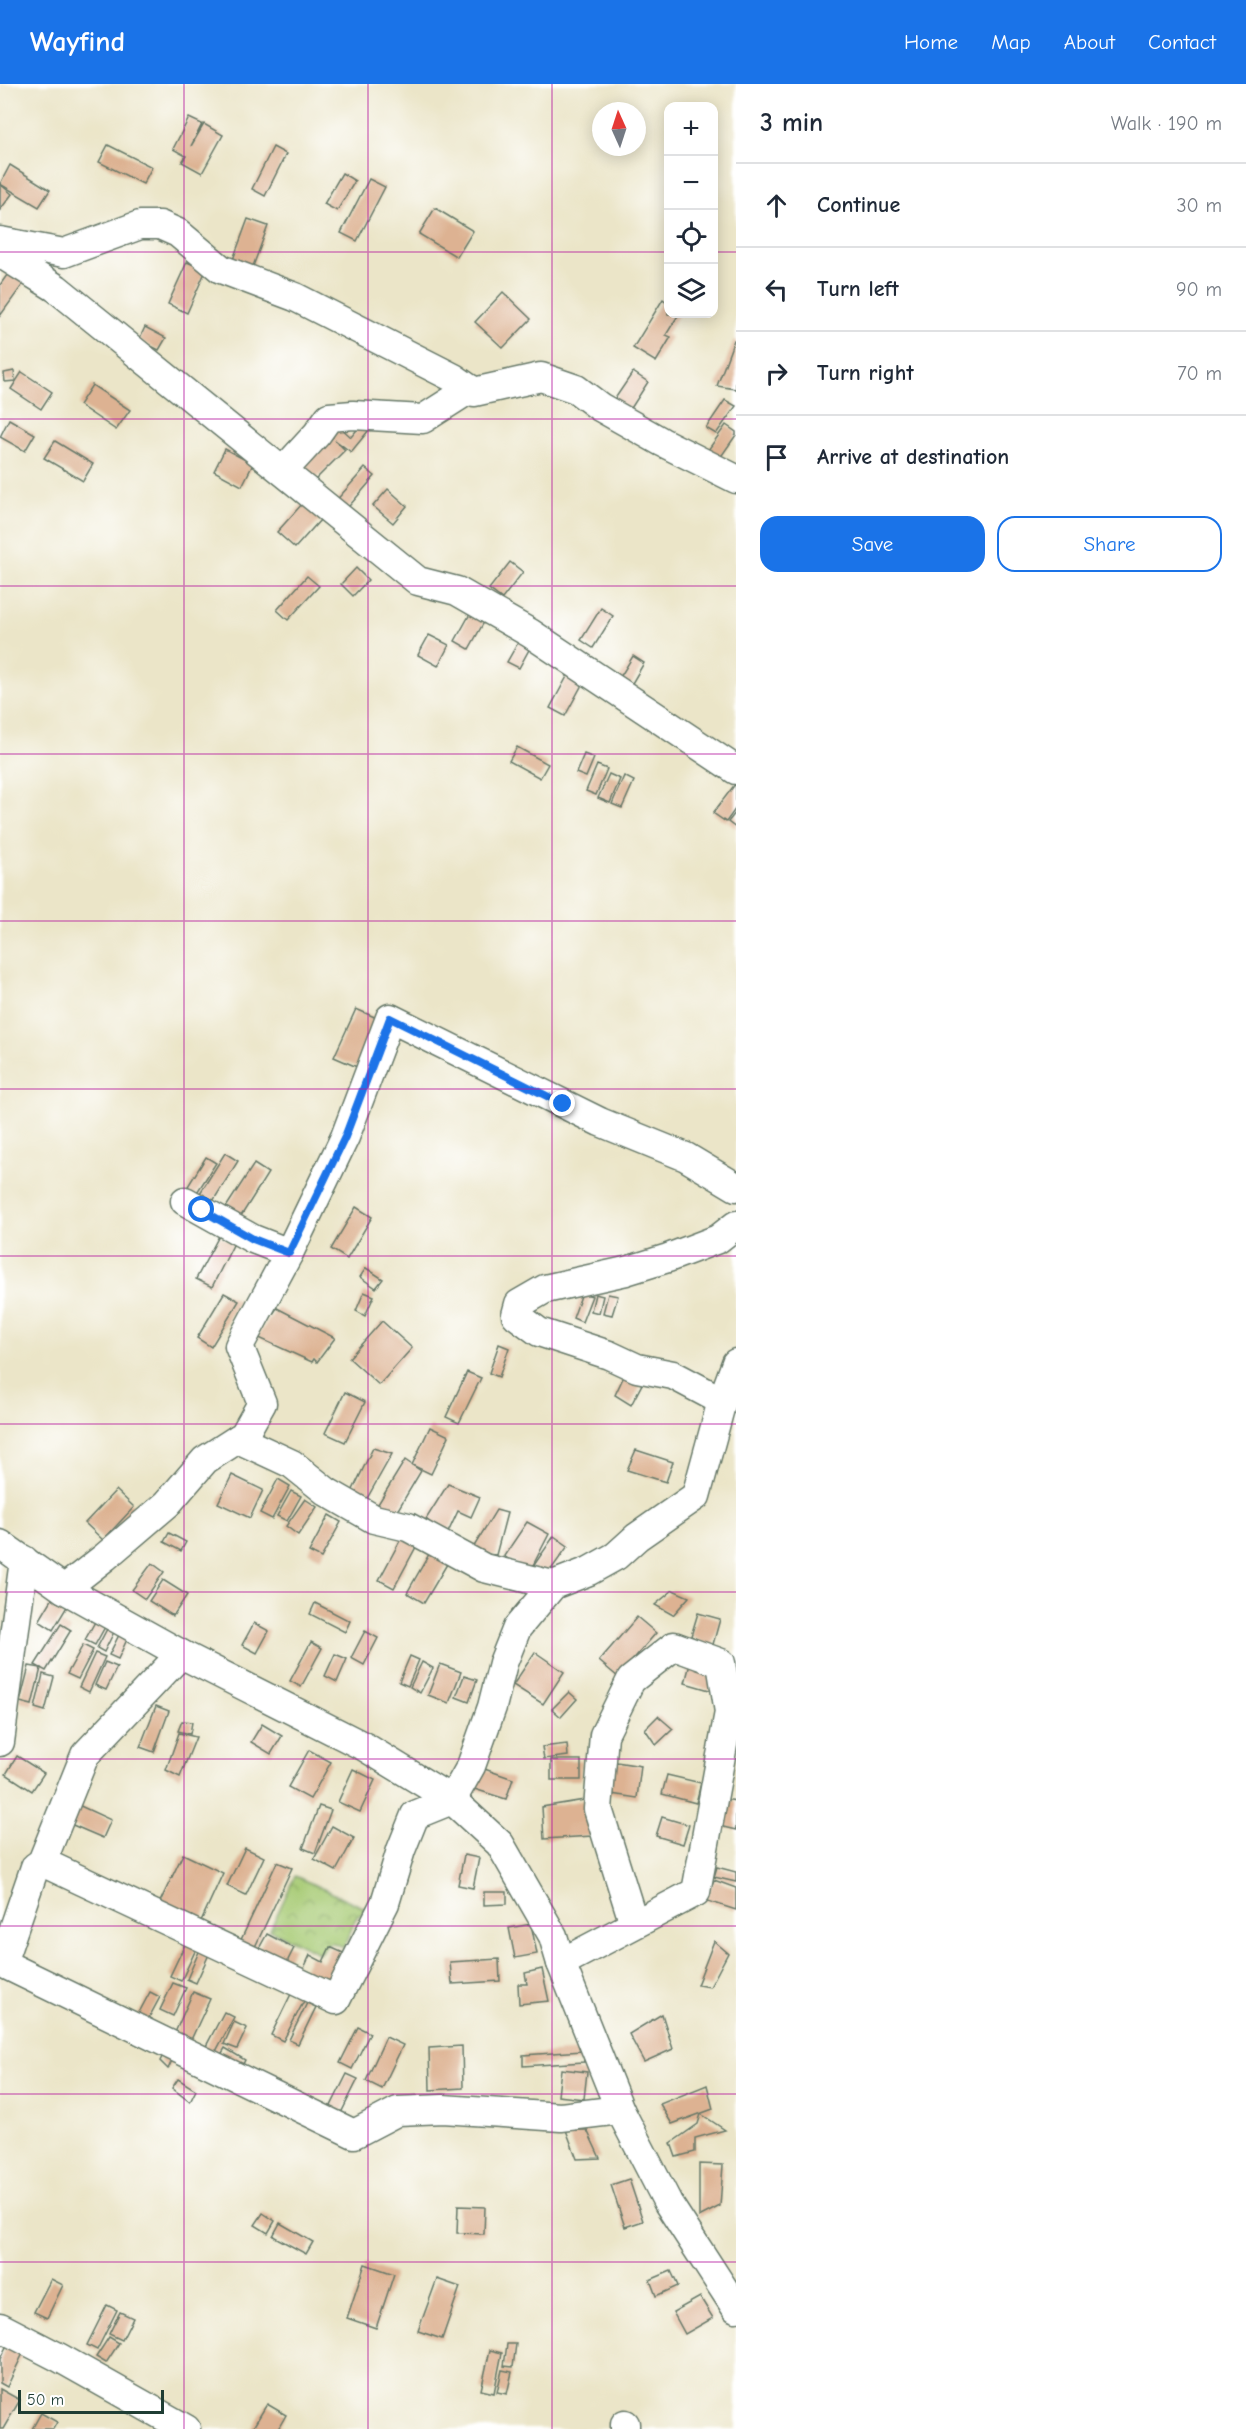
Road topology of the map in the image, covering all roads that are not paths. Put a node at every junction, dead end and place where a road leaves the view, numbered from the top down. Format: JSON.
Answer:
{"nodes":[{"id":1,"x":0,"y":241,"type":"edge"},
{"id":2,"x":0,"y":253,"type":"edge"},
{"id":3,"x":470,"y":389,"type":"junction"},
{"id":4,"x":282,"y":471,"type":"junction"},
{"id":5,"x":736,"y":479,"type":"edge"},
{"id":6,"x":736,"y":771,"type":"edge"},
{"id":7,"x":736,"y":1187,"type":"edge"},
{"id":8,"x":185,"y":1201,"type":"dead end"},
{"id":9,"x":736,"y":1226,"type":"edge"},
{"id":10,"x":289,"y":1253,"type":"junction"},
{"id":11,"x":736,"y":1363,"type":"edge"},
{"id":12,"x":722,"y":1401,"type":"junction"},
{"id":13,"x":238,"y":1439,"type":"junction"},
{"id":14,"x":0,"y":1544,"type":"edge"},
{"id":15,"x":24,"y":1560,"type":"junction"},
{"id":16,"x":553,"y":1585,"type":"junction"},
{"id":17,"x":64,"y":1588,"type":"junction"},
{"id":18,"x":181,"y":1654,"type":"junction"},
{"id":19,"x":731,"y":1695,"type":"edge"},
{"id":20,"x":0,"y":1742,"type":"edge"},
{"id":21,"x":452,"y":1800,"type":"junction"},
{"id":22,"x":42,"y":1862,"type":"junction"},
{"id":23,"x":634,"y":1924,"type":"junction"},
{"id":24,"x":1,"y":1963,"type":"edge"},
{"id":25,"x":561,"y":1963,"type":"junction"},
{"id":26,"x":620,"y":2110,"type":"junction"},
{"id":27,"x":736,"y":2308,"type":"edge"},
{"id":28,"x":0,"y":2327,"type":"edge"},
{"id":29,"x":186,"y":2429,"type":"edge"}],
"edges":[{"from":1,"to":3,"type":"street"},
{"from":2,"to":4,"type":"street"},
{"from":3,"to":4,"type":"street"},
{"from":3,"to":5,"type":"street"},
{"from":4,"to":6,"type":"street"},
{"from":7,"to":10,"type":"street"},
{"from":8,"to":10,"type":"street"},
{"from":9,"to":12,"type":"street"},
{"from":10,"to":13,"type":"street"},
{"from":11,"to":12,"type":"street"},
{"from":12,"to":16,"type":"street"},
{"from":13,"to":16,"type":"street"},
{"from":13,"to":17,"type":"street"},
{"from":14,"to":15,"type":"street"},
{"from":15,"to":17,"type":"street"},
{"from":15,"to":20,"type":"street"},
{"from":16,"to":21,"type":"street"},
{"from":17,"to":18,"type":"street"},
{"from":18,"to":21,"type":"street"},
{"from":18,"to":22,"type":"street"},
{"from":19,"to":23,"type":"street"},
{"from":19,"to":23,"type":"street"},
{"from":21,"to":22,"type":"street"},
{"from":21,"to":25,"type":"street"},
{"from":22,"to":24,"type":"street"},
{"from":23,"to":25,"type":"street"},
{"from":24,"to":26,"type":"street"},
{"from":25,"to":26,"type":"street"},
{"from":26,"to":27,"type":"street"},
{"from":28,"to":29,"type":"street"}]}
